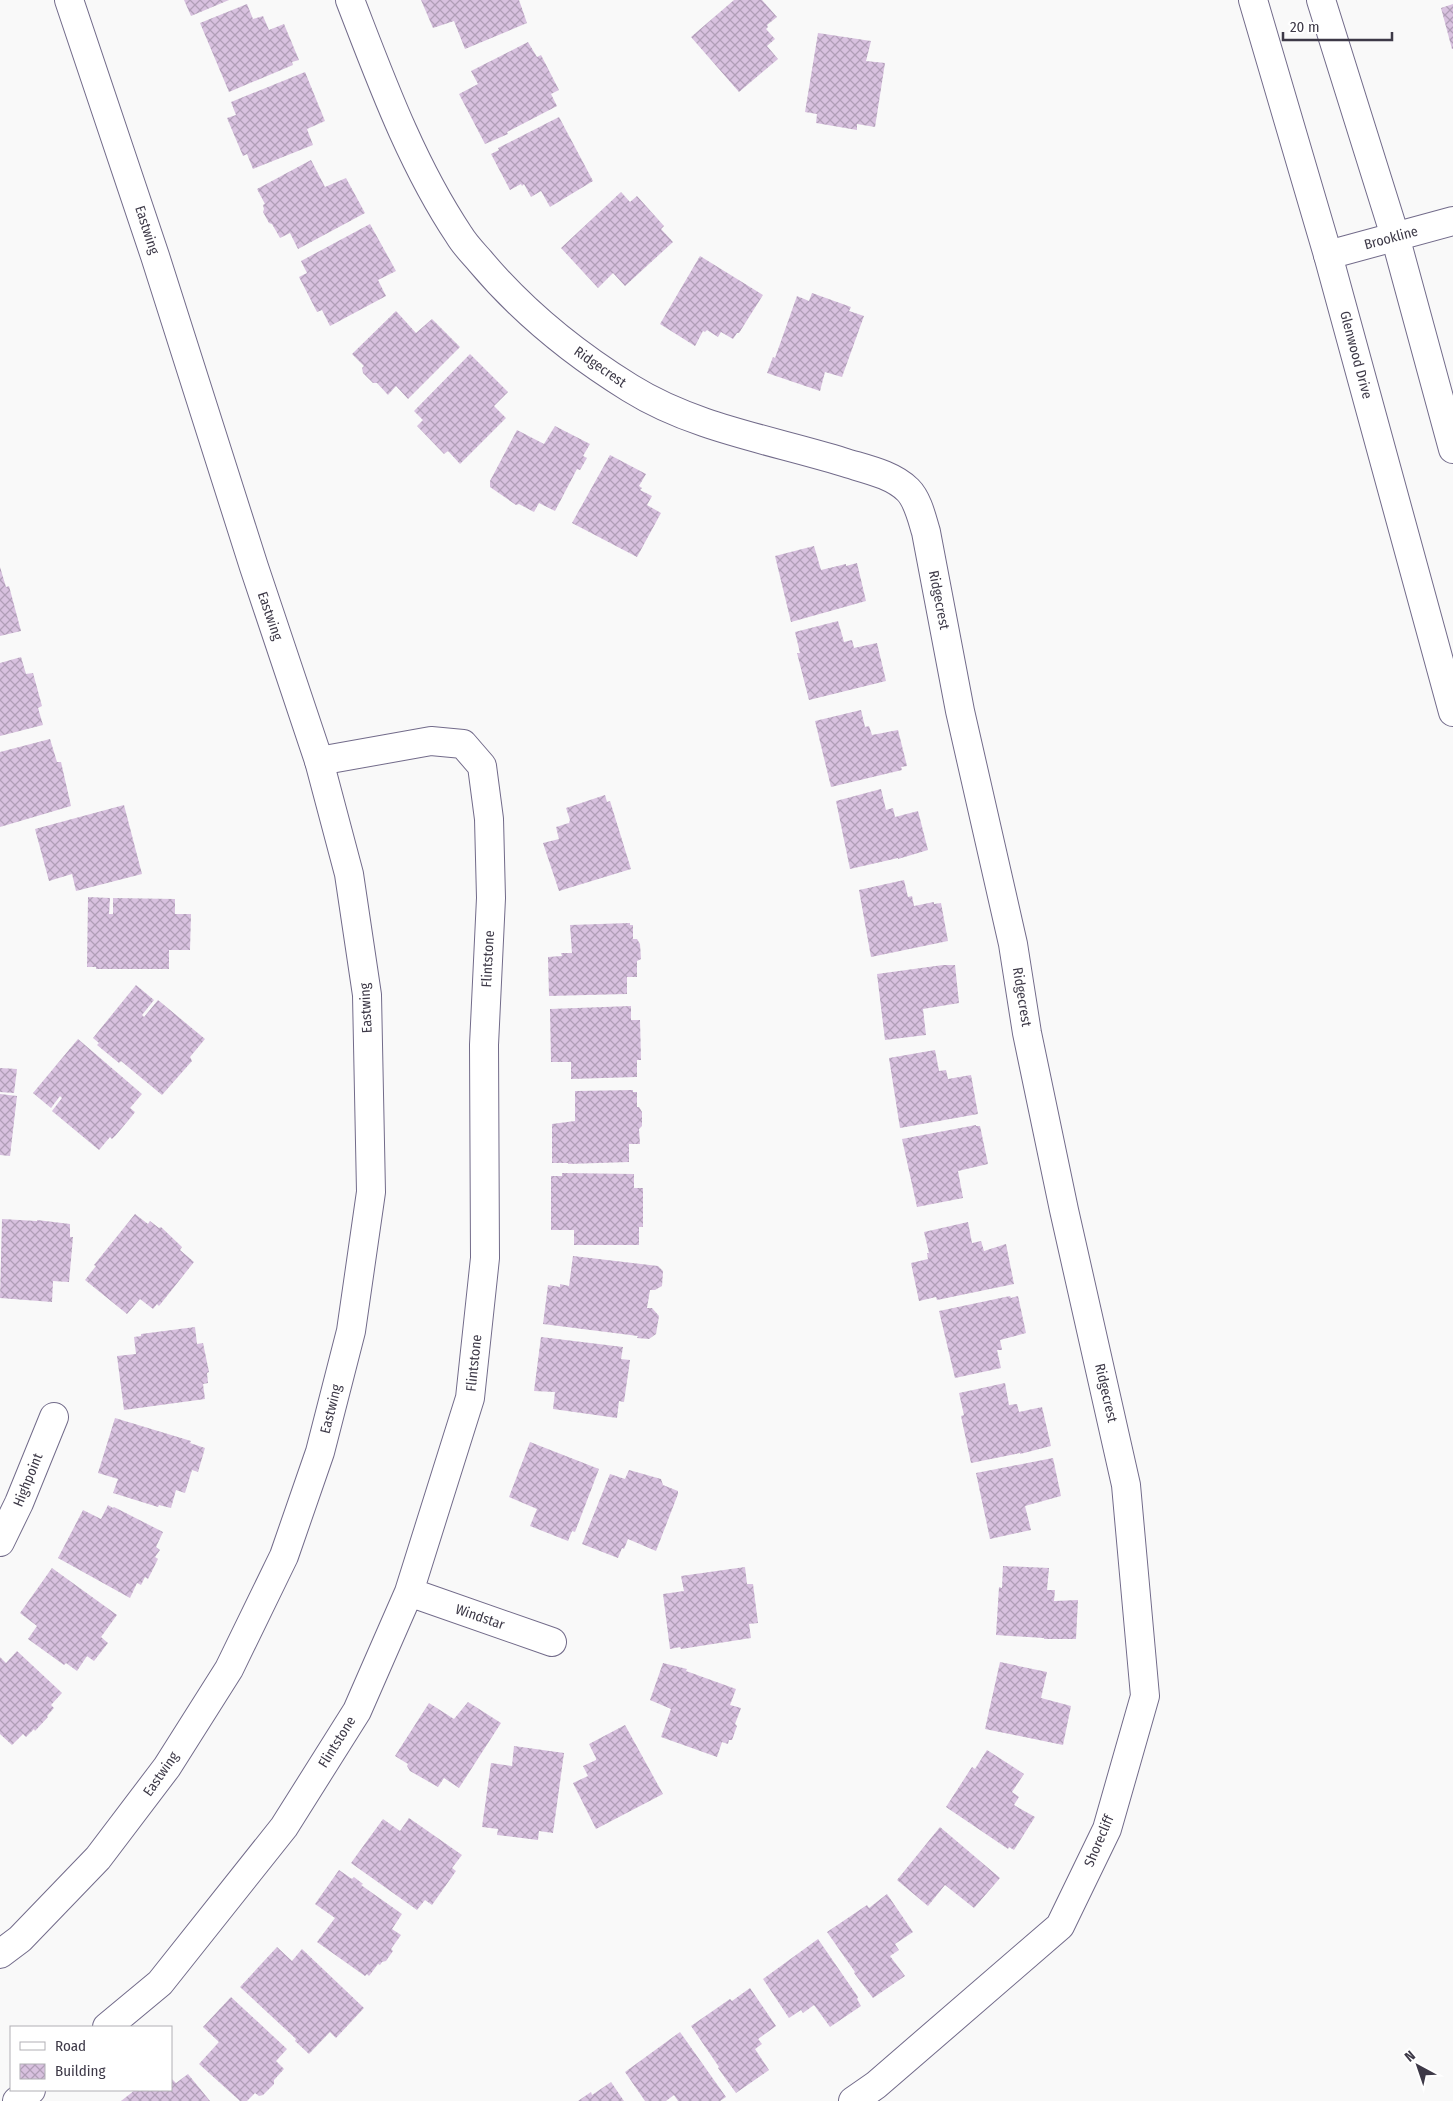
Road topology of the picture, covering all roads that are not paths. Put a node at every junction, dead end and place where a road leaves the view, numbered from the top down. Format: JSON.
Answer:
{"nodes":[{"id":1,"x":70,"y":0,"type":"edge"},
{"id":2,"x":350,"y":0,"type":"edge"},
{"id":3,"x":1253,"y":0,"type":"edge"},
{"id":4,"x":1321,"y":0,"type":"edge"},
{"id":5,"x":1453,"y":221,"type":"edge"},
{"id":6,"x":1395,"y":236,"type":"junction"},
{"id":7,"x":1328,"y":255,"type":"junction"},
{"id":8,"x":1453,"y":449,"type":"edge"},
{"id":9,"x":1453,"y":712,"type":"edge"},
{"id":10,"x":319,"y":761,"type":"junction"},
{"id":11,"x":54,"y":1417,"type":"dead end"},
{"id":12,"x":1126,"y":1485,"type":"joint"},
{"id":13,"x":0,"y":1542,"type":"edge"},
{"id":14,"x":409,"y":1592,"type":"junction"},
{"id":15,"x":552,"y":1642,"type":"dead end"},
{"id":16,"x":0,"y":1954,"type":"edge"},
{"id":17,"x":108,"y":2026,"type":"edge"},
{"id":18,"x":30,"y":2091,"type":"edge"},
{"id":19,"x":17,"y":2101,"type":"edge"},
{"id":20,"x":854,"y":2101,"type":"edge"}],
"edges":[{"from":1,"to":10,"type":"street","name":"Eastwing"},
{"from":2,"to":12,"type":"street","name":"Ridgecrest"},
{"from":3,"to":7,"type":"street","name":"Glenwood Drive"},
{"from":4,"to":6,"type":"street"},
{"from":5,"to":6,"type":"street","name":"Brookline"},
{"from":6,"to":7,"type":"street","name":"Brookline"},
{"from":6,"to":8,"type":"street"},
{"from":7,"to":9,"type":"street","name":"Glenwood Drive"},
{"from":10,"to":14,"type":"street","name":"Flintstone"},
{"from":10,"to":16,"type":"street","name":"Eastwing"},
{"from":11,"to":13,"type":"street","name":"Highpoint"},
{"from":12,"to":20,"type":"street","name":"Shorecliff"},
{"from":14,"to":15,"type":"street","name":"Windstar"},
{"from":14,"to":17,"type":"street","name":"Flintstone"},
{"from":18,"to":19,"type":"street"}]}
